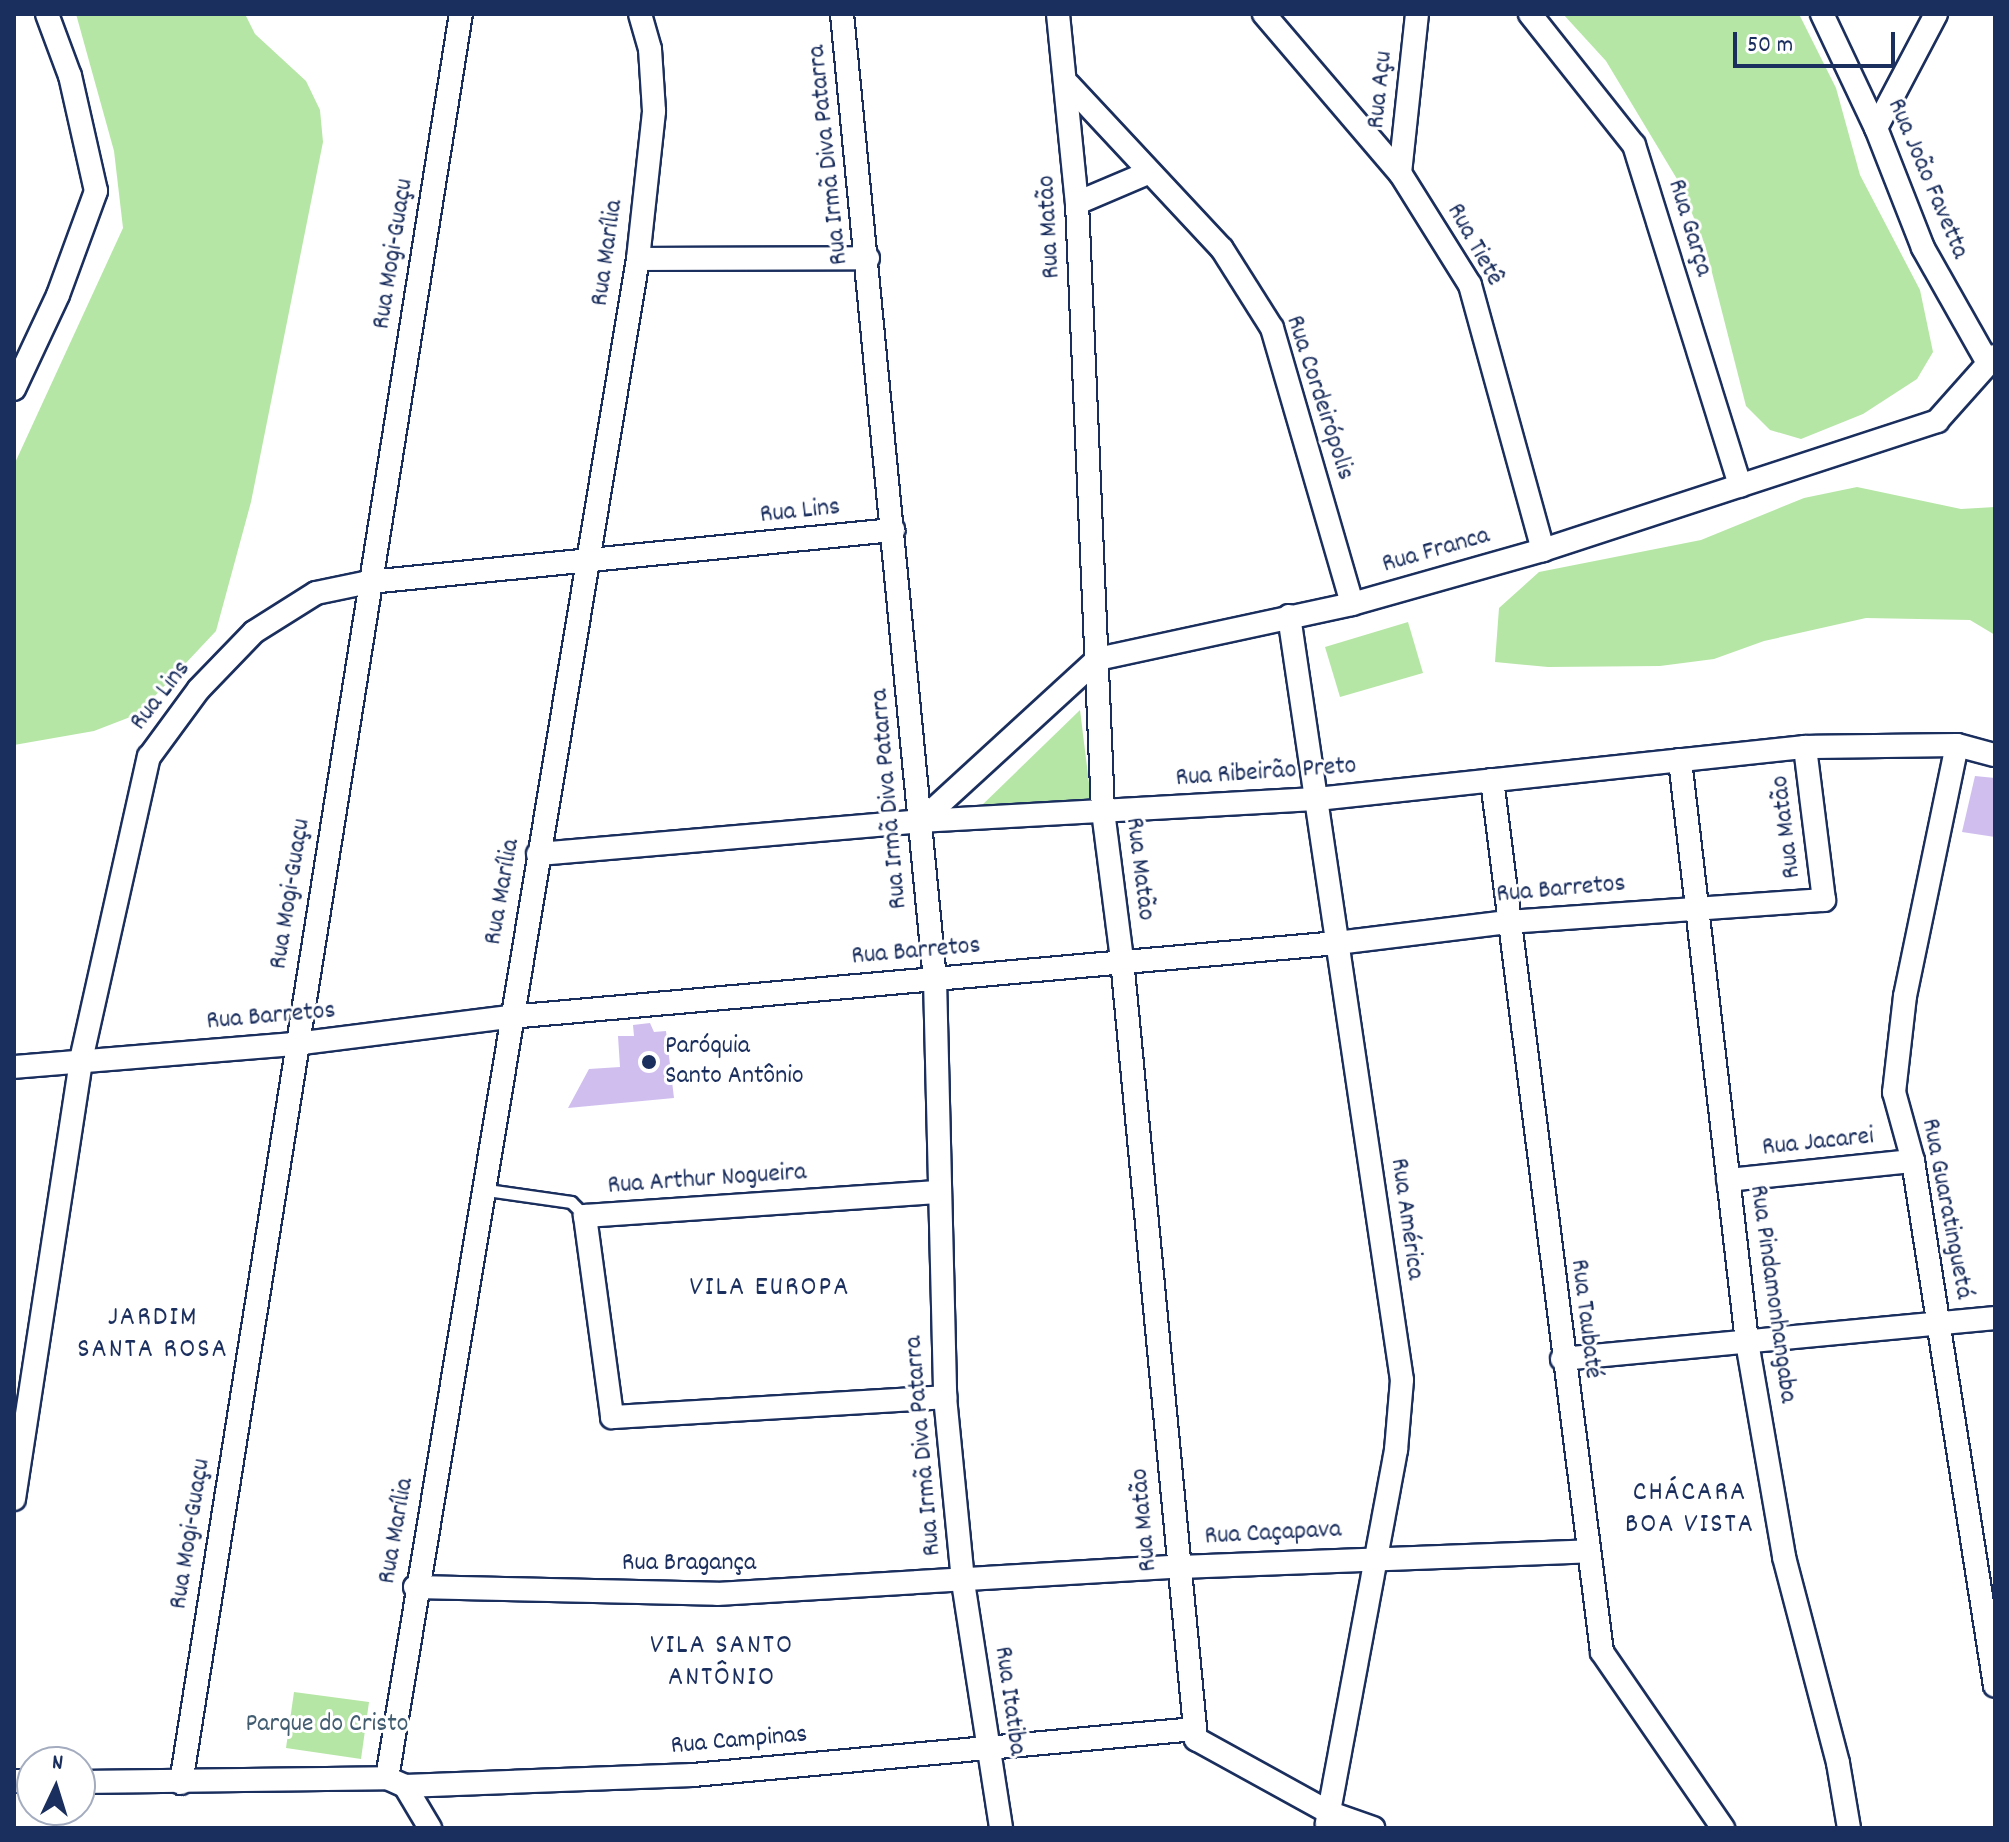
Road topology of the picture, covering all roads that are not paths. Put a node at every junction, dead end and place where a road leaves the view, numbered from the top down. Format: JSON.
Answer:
{"nodes":[{"id":1,"x":47,"y":14,"type":"edge"},
{"id":2,"x":461,"y":14,"type":"edge"},
{"id":3,"x":640,"y":14,"type":"edge"},
{"id":4,"x":842,"y":14,"type":"edge"},
{"id":5,"x":1058,"y":14,"type":"edge"},
{"id":6,"x":1264,"y":14,"type":"edge"},
{"id":7,"x":1417,"y":14,"type":"edge"},
{"id":8,"x":1530,"y":14,"type":"edge"},
{"id":9,"x":1822,"y":14,"type":"edge"},
{"id":10,"x":1936,"y":14,"type":"edge"},
{"id":11,"x":1069,"y":85,"type":"junction"},
{"id":12,"x":1876,"y":128,"type":"junction"},
{"id":13,"x":1150,"y":172,"type":"junction"},
{"id":14,"x":1400,"y":173,"type":"junction"},
{"id":15,"x":1077,"y":203,"type":"junction"},
{"id":16,"x":868,"y":258,"type":"junction"},
{"id":17,"x":638,"y":259,"type":"junction"},
{"id":18,"x":1991,"y":359,"type":"edge"},
{"id":19,"x":14,"y":389,"type":"edge"},
{"id":20,"x":1740,"y":486,"type":"junction"},
{"id":21,"x":893,"y":530,"type":"junction"},
{"id":22,"x":1543,"y":550,"type":"junction"},
{"id":23,"x":587,"y":564,"type":"junction"},
{"id":24,"x":369,"y":582,"type":"junction"},
{"id":25,"x":1352,"y":604,"type":"junction"},
{"id":26,"x":1289,"y":616,"type":"junction"},
{"id":27,"x":1098,"y":659,"type":"junction"},
{"id":28,"x":1957,"y":745,"type":"junction"},
{"id":29,"x":1805,"y":747,"type":"junction"},
{"id":30,"x":1995,"y":755,"type":"edge"},
{"id":31,"x":1680,"y":760,"type":"junction"},
{"id":32,"x":1492,"y":780,"type":"junction"},
{"id":33,"x":1317,"y":799,"type":"junction"},
{"id":34,"x":1103,"y":811,"type":"junction"},
{"id":35,"x":921,"y":821,"type":"junction"},
{"id":36,"x":538,"y":854,"type":"junction"},
{"id":37,"x":1824,"y":900,"type":"joint"},
{"id":38,"x":1698,"y":907,"type":"junction"},
{"id":39,"x":1508,"y":922,"type":"junction"},
{"id":40,"x":1337,"y":943,"type":"junction"},
{"id":41,"x":1122,"y":960,"type":"junction"},
{"id":42,"x":935,"y":979,"type":"junction"},
{"id":43,"x":510,"y":1017,"type":"junction"},
{"id":44,"x":295,"y":1044,"type":"junction"},
{"id":45,"x":81,"y":1060,"type":"junction"},
{"id":46,"x":14,"y":1067,"type":"edge"},
{"id":47,"x":1913,"y":1161,"type":"junction"},
{"id":48,"x":1728,"y":1180,"type":"junction"},
{"id":49,"x":487,"y":1190,"type":"junction"},
{"id":50,"x":937,"y":1192,"type":"junction"},
{"id":51,"x":585,"y":1216,"type":"junction"},
{"id":52,"x":1995,"y":1318,"type":"edge"},
{"id":53,"x":1939,"y":1322,"type":"junction"},
{"id":54,"x":1747,"y":1342,"type":"junction"},
{"id":55,"x":1562,"y":1359,"type":"junction"},
{"id":56,"x":945,"y":1397,"type":"junction"},
{"id":57,"x":14,"y":1499,"type":"edge"},
{"id":58,"x":1586,"y":1551,"type":"junction"},
{"id":59,"x":1374,"y":1557,"type":"junction"},
{"id":60,"x":1178,"y":1567,"type":"junction"},
{"id":61,"x":963,"y":1582,"type":"junction"},
{"id":62,"x":415,"y":1587,"type":"junction"},
{"id":63,"x":1995,"y":1686,"type":"edge"},
{"id":64,"x":1195,"y":1729,"type":"junction"},
{"id":65,"x":986,"y":1746,"type":"junction"},
{"id":66,"x":96,"y":1782,"type":"edge"},
{"id":67,"x":396,"y":1782,"type":"junction"},
{"id":68,"x":181,"y":1783,"type":"junction"},
{"id":69,"x":1328,"y":1820,"type":"edge"},
{"id":70,"x":430,"y":1828,"type":"edge"},
{"id":71,"x":1001,"y":1828,"type":"edge"},
{"id":72,"x":1373,"y":1828,"type":"edge"},
{"id":73,"x":1723,"y":1828,"type":"edge"},
{"id":74,"x":1849,"y":1828,"type":"edge"}],
"edges":[{"from":1,"to":19,"type":"street"},
{"from":2,"to":24,"type":"street","name":"Rua Mogi-Guaçu"},
{"from":3,"to":17,"type":"street","name":"Rua Marília"},
{"from":4,"to":16,"type":"street","name":"Rua Irmã Diva Patarra"},
{"from":5,"to":11,"type":"street","name":"Rua Matão"},
{"from":6,"to":14,"type":"street","name":"Rua Tietê"},
{"from":7,"to":14,"type":"street","name":"Rua Açu"},
{"from":8,"to":20,"type":"street","name":"Rua Garça"},
{"from":9,"to":12,"type":"street","name":"Rua João Favetta"},
{"from":10,"to":12,"type":"street"},
{"from":11,"to":13,"type":"street","name":"Rua Cordeirópolis"},
{"from":11,"to":15,"type":"street","name":"Rua Matão"},
{"from":12,"to":18,"type":"street","name":"Rua João Favetta"},
{"from":13,"to":15,"type":"street"},
{"from":13,"to":25,"type":"street","name":"Rua Cordeirópolis"},
{"from":14,"to":22,"type":"street","name":"Rua Tietê"},
{"from":15,"to":27,"type":"street","name":"Rua Matão"},
{"from":16,"to":17,"type":"street"},
{"from":16,"to":21,"type":"street","name":"Rua Irmã Diva Patarra"},
{"from":17,"to":23,"type":"street","name":"Rua Marília"},
{"from":18,"to":20,"type":"street","name":"Rua Franca"},
{"from":20,"to":22,"type":"street","name":"Rua Franca"},
{"from":21,"to":23,"type":"street","name":"Rua Lins"},
{"from":21,"to":35,"type":"street","name":"Rua Irmã Diva Patarra"},
{"from":22,"to":25,"type":"street","name":"Rua Franca"},
{"from":23,"to":24,"type":"street","name":"Rua Lins"},
{"from":23,"to":36,"type":"street","name":"Rua Marília"},
{"from":24,"to":44,"type":"street","name":"Rua Mogi-Guaçu"},
{"from":24,"to":45,"type":"street","name":"Rua Lins"},
{"from":25,"to":26,"type":"street","name":"Rua Franca"},
{"from":26,"to":27,"type":"street","name":"Rua Franca"},
{"from":26,"to":33,"type":"street","name":"Rua América"},
{"from":27,"to":34,"type":"street","name":"Rua Matão"},
{"from":27,"to":35,"type":"street","name":"Rua Franca"},
{"from":28,"to":29,"type":"street","name":"Rua Ribeirão Preto"},
{"from":28,"to":30,"type":"street","name":"Rua Ribeirão Preto"},
{"from":28,"to":47,"type":"street","name":"Rua Guaratinguetá"},
{"from":29,"to":31,"type":"street","name":"Rua Ribeirão Preto"},
{"from":29,"to":37,"type":"street","name":"Rua Matão"},
{"from":31,"to":32,"type":"street","name":"Rua Ribeirão Preto"},
{"from":31,"to":38,"type":"street","name":"Rua Pindamonhangaba"},
{"from":32,"to":33,"type":"street","name":"Rua Ribeirão Preto"},
{"from":32,"to":39,"type":"street","name":"Rua Taubaté"},
{"from":33,"to":34,"type":"street","name":"Rua Ribeirão Preto"},
{"from":33,"to":40,"type":"street","name":"Rua América"},
{"from":34,"to":35,"type":"street","name":"Rua Ribeirão Preto"},
{"from":34,"to":41,"type":"street","name":"Rua Matão"},
{"from":35,"to":36,"type":"street","name":"Rua Ribeirão Preto"},
{"from":35,"to":42,"type":"street","name":"Rua Irmã Diva Patarra"},
{"from":36,"to":43,"type":"street","name":"Rua Marília"},
{"from":37,"to":38,"type":"street","name":"Rua Barretos"},
{"from":38,"to":39,"type":"street","name":"Rua Barretos"},
{"from":38,"to":48,"type":"street","name":"Rua Pindamonhangaba"},
{"from":39,"to":40,"type":"street","name":"Rua Barretos"},
{"from":39,"to":55,"type":"street","name":"Rua Taubaté"},
{"from":40,"to":41,"type":"street","name":"Rua Barretos"},
{"from":40,"to":59,"type":"street","name":"Rua América"},
{"from":41,"to":42,"type":"street","name":"Rua Barretos"},
{"from":41,"to":60,"type":"street","name":"Rua Matão"},
{"from":42,"to":43,"type":"street","name":"Rua Barretos"},
{"from":42,"to":50,"type":"street","name":"Rua Irmã Diva Patarra"},
{"from":43,"to":44,"type":"street","name":"Rua Barretos"},
{"from":43,"to":49,"type":"street","name":"Rua Marília"},
{"from":44,"to":45,"type":"street","name":"Rua Barretos"},
{"from":44,"to":68,"type":"street","name":"Rua Mogi-Guaçu"},
{"from":45,"to":46,"type":"street","name":"Rua Barretos"},
{"from":45,"to":57,"type":"street","name":"Rua Lins"},
{"from":47,"to":48,"type":"street","name":"Rua Jacarei"},
{"from":47,"to":53,"type":"street","name":"Rua Guaratinguetá"},
{"from":48,"to":54,"type":"street","name":"Rua Pindamonhangaba"},
{"from":49,"to":51,"type":"lane"},
{"from":49,"to":62,"type":"street","name":"Rua Marília"},
{"from":50,"to":51,"type":"street","name":"Rua Arthur Nogueira"},
{"from":50,"to":56,"type":"street","name":"Rua Irmã Diva Patarra"},
{"from":51,"to":56,"type":"street","name":"Rua Arthur Nogueira"},
{"from":52,"to":53,"type":"street"},
{"from":53,"to":54,"type":"street"},
{"from":53,"to":63,"type":"street","name":"Rua Guaratinguetá"},
{"from":54,"to":55,"type":"street"},
{"from":54,"to":74,"type":"street","name":"Rua Pindamonhangaba"},
{"from":55,"to":58,"type":"street","name":"Rua Taubaté"},
{"from":56,"to":61,"type":"street","name":"Rua Irmã Diva Patarra"},
{"from":58,"to":59,"type":"street","name":"Rua Caçapava"},
{"from":58,"to":73,"type":"street","name":"Rua Taubaté"},
{"from":59,"to":60,"type":"street","name":"Rua Caçapava"},
{"from":59,"to":69,"type":"street","name":"Rua América"},
{"from":60,"to":61,"type":"street","name":"Rua Caçapava"},
{"from":60,"to":64,"type":"street","name":"Rua Matão"},
{"from":61,"to":62,"type":"street","name":"Rua Bragança"},
{"from":61,"to":65,"type":"street","name":"Rua Itatiba"},
{"from":62,"to":67,"type":"street","name":"Rua Marília"},
{"from":64,"to":65,"type":"street","name":"Rua Campinas"},
{"from":64,"to":69,"type":"street"},
{"from":65,"to":67,"type":"street","name":"Rua Campinas"},
{"from":65,"to":71,"type":"street","name":"Rua Itatiba"},
{"from":66,"to":68,"type":"street","name":"Rua Campinas"},
{"from":67,"to":68,"type":"street","name":"Rua Campinas"},
{"from":67,"to":70,"type":"street"},
{"from":69,"to":72,"type":"street"}]}
